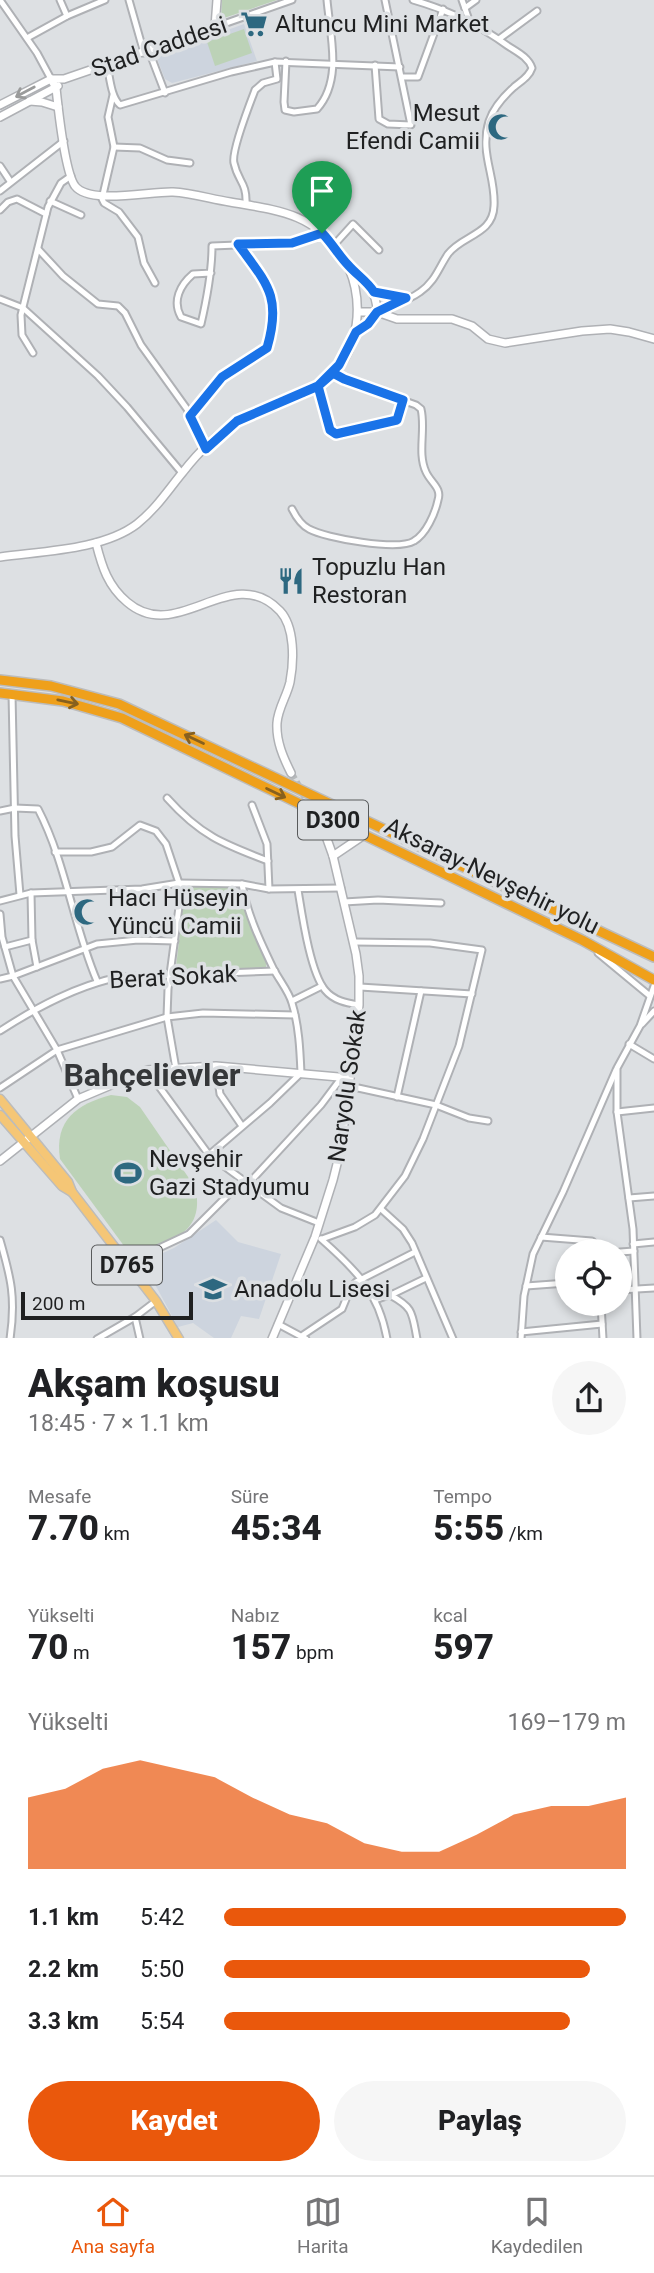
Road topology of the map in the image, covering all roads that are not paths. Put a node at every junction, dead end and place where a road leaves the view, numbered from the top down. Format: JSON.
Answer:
{"nodes":[{"id":1,"x":1,"y":0,"type":"edge"},
{"id":2,"x":60,"y":0,"type":"edge"},
{"id":3,"x":105,"y":0,"type":"edge"},
{"id":4,"x":129,"y":0,"type":"edge"},
{"id":5,"x":217,"y":0,"type":"edge"},
{"id":6,"x":292,"y":0,"type":"edge"},
{"id":7,"x":327,"y":0,"type":"edge"},
{"id":8,"x":385,"y":0,"type":"edge"},
{"id":9,"x":413,"y":0,"type":"edge"},
{"id":10,"x":462,"y":0,"type":"edge"},
{"id":11,"x":476,"y":0,"type":"edge"},
{"id":12,"x":465,"y":8,"type":"junction"},
{"id":13,"x":443,"y":9,"type":"junction"},
{"id":14,"x":537,"y":10,"type":"dead end"},
{"id":15,"x":67,"y":16,"type":"junction"},
{"id":16,"x":470,"y":20,"type":"junction"},
{"id":17,"x":215,"y":27,"type":"junction"},
{"id":18,"x":27,"y":38,"type":"junction"},
{"id":19,"x":499,"y":39,"type":"junction"},
{"id":20,"x":146,"y":52,"type":"junction"},
{"id":21,"x":286,"y":61,"type":"junction"},
{"id":22,"x":275,"y":62,"type":"junction"},
{"id":23,"x":332,"y":63,"type":"junction"},
{"id":24,"x":107,"y":65,"type":"junction"},
{"id":25,"x":375,"y":65,"type":"junction"},
{"id":26,"x":400,"y":67,"type":"junction"},
{"id":27,"x":402,"y":77,"type":"junction"},
{"id":28,"x":51,"y":79,"type":"junction"},
{"id":29,"x":64,"y":79,"type":"junction"},
{"id":30,"x":55,"y":88,"type":"junction"},
{"id":31,"x":165,"y":93,"type":"junction"},
{"id":32,"x":113,"y":95,"type":"junction"},
{"id":33,"x":29,"y":101,"type":"junction"},
{"id":34,"x":0,"y":105,"type":"edge"},
{"id":35,"x":58,"y":107,"type":"junction"},
{"id":36,"x":0,"y":117,"type":"edge"},
{"id":37,"x":64,"y":141,"type":"junction"},
{"id":38,"x":114,"y":147,"type":"junction"},
{"id":39,"x":190,"y":163,"type":"dead end"},
{"id":40,"x":0,"y":166,"type":"edge"},
{"id":41,"x":71,"y":176,"type":"junction"},
{"id":42,"x":10,"y":181,"type":"junction"},
{"id":43,"x":0,"y":191,"type":"edge"},
{"id":44,"x":102,"y":196,"type":"junction"},
{"id":45,"x":50,"y":201,"type":"junction"},
{"id":46,"x":246,"y":204,"type":"junction"},
{"id":47,"x":0,"y":210,"type":"edge"},
{"id":48,"x":46,"y":214,"type":"junction"},
{"id":49,"x":81,"y":215,"type":"dead end"},
{"id":50,"x":322,"y":233,"type":"junction"},
{"id":51,"x":238,"y":244,"type":"junction"},
{"id":52,"x":334,"y":245,"type":"junction"},
{"id":53,"x":38,"y":249,"type":"junction"},
{"id":54,"x":379,"y":250,"type":"dead end"},
{"id":55,"x":347,"y":264,"type":"junction"},
{"id":56,"x":211,"y":273,"type":"junction"},
{"id":57,"x":155,"y":283,"type":"dead end"},
{"id":58,"x":374,"y":292,"type":"junction"},
{"id":59,"x":357,"y":293,"type":"junction"},
{"id":60,"x":406,"y":298,"type":"junction"},
{"id":61,"x":0,"y":299,"type":"edge"},
{"id":62,"x":23,"y":307,"type":"junction"},
{"id":63,"x":358,"y":312,"type":"junction"},
{"id":64,"x":377,"y":312,"type":"junction"},
{"id":65,"x":356,"y":332,"type":"junction"},
{"id":66,"x":654,"y":340,"type":"edge"},
{"id":67,"x":33,"y":353,"type":"dead end"},
{"id":68,"x":333,"y":373,"type":"junction"},
{"id":69,"x":318,"y":386,"type":"junction"},
{"id":70,"x":403,"y":400,"type":"junction"},
{"id":71,"x":190,"y":416,"type":"junction"},
{"id":72,"x":206,"y":449,"type":"junction"},
{"id":73,"x":182,"y":473,"type":"junction"},
{"id":74,"x":292,"y":509,"type":"dead end"},
{"id":75,"x":96,"y":542,"type":"junction"},
{"id":76,"x":0,"y":557,"type":"edge"},
{"id":77,"x":1,"y":679,"type":"edge"},
{"id":78,"x":0,"y":693,"type":"edge"},
{"id":79,"x":12,"y":694,"type":"junction"},
{"id":80,"x":291,"y":773,"type":"tunnel mouth"},
{"id":81,"x":167,"y":798,"type":"dead end"},
{"id":82,"x":252,"y":805,"type":"dead end"},
{"id":83,"x":15,"y":808,"type":"junction"},
{"id":84,"x":0,"y":811,"type":"edge"},
{"id":85,"x":323,"y":828,"type":"tunnel mouth"},
{"id":86,"x":365,"y":835,"type":"junction"},
{"id":87,"x":55,"y":852,"type":"junction"},
{"id":88,"x":333,"y":856,"type":"junction"},
{"id":89,"x":268,"y":862,"type":"junction"},
{"id":90,"x":179,"y":883,"type":"junction"},
{"id":91,"x":242,"y":884,"type":"junction"},
{"id":92,"x":341,"y":888,"type":"junction"},
{"id":93,"x":269,"y":889,"type":"junction"},
{"id":94,"x":298,"y":890,"type":"junction"},
{"id":95,"x":67,"y":891,"type":"junction"},
{"id":96,"x":31,"y":893,"type":"junction"},
{"id":97,"x":20,"y":895,"type":"junction"},
{"id":98,"x":0,"y":901,"type":"edge"},
{"id":99,"x":344,"y":902,"type":"junction"},
{"id":100,"x":441,"y":903,"type":"dead end"},
{"id":101,"x":0,"y":914,"type":"edge"},
{"id":102,"x":1,"y":937,"type":"edge"},
{"id":103,"x":32,"y":940,"type":"junction"},
{"id":104,"x":582,"y":940,"type":"junction"},
{"id":105,"x":175,"y":941,"type":"junction"},
{"id":106,"x":354,"y":942,"type":"junction"},
{"id":107,"x":5,"y":947,"type":"junction"},
{"id":108,"x":82,"y":948,"type":"junction"},
{"id":109,"x":654,"y":957,"type":"edge"},
{"id":110,"x":37,"y":967,"type":"junction"},
{"id":111,"x":275,"y":971,"type":"junction"},
{"id":112,"x":13,"y":976,"type":"junction"},
{"id":113,"x":171,"y":976,"type":"junction"},
{"id":114,"x":0,"y":979,"type":"edge"},
{"id":115,"x":654,"y":980,"type":"edge"},
{"id":116,"x":97,"y":981,"type":"junction"},
{"id":117,"x":322,"y":986,"type":"junction"},
{"id":118,"x":654,"y":986,"type":"edge"},
{"id":119,"x":360,"y":987,"type":"junction"},
{"id":120,"x":421,"y":991,"type":"junction"},
{"id":121,"x":472,"y":994,"type":"junction"},
{"id":122,"x":650,"y":996,"type":"junction"},
{"id":123,"x":292,"y":1001,"type":"junction"},
{"id":124,"x":359,"y":1005,"type":"junction"},
{"id":125,"x":34,"y":1009,"type":"junction"},
{"id":126,"x":654,"y":1011,"type":"edge"},
{"id":127,"x":295,"y":1016,"type":"junction"},
{"id":128,"x":167,"y":1017,"type":"junction"},
{"id":129,"x":639,"y":1026,"type":"junction"},
{"id":130,"x":0,"y":1031,"type":"edge"},
{"id":131,"x":629,"y":1044,"type":"junction"},
{"id":132,"x":57,"y":1050,"type":"junction"},
{"id":133,"x":654,"y":1059,"type":"edge"},
{"id":134,"x":216,"y":1066,"type":"junction"},
{"id":135,"x":617,"y":1068,"type":"junction"},
{"id":136,"x":176,"y":1069,"type":"junction"},
{"id":137,"x":148,"y":1070,"type":"junction"},
{"id":138,"x":301,"y":1073,"type":"junction"},
{"id":139,"x":347,"y":1080,"type":"junction"},
{"id":140,"x":0,"y":1088,"type":"edge"},
{"id":141,"x":397,"y":1097,"type":"junction"},
{"id":142,"x":0,"y":1099,"type":"edge"},
{"id":143,"x":78,"y":1099,"type":"junction"},
{"id":144,"x":436,"y":1105,"type":"junction"},
{"id":145,"x":654,"y":1108,"type":"edge"},
{"id":146,"x":617,"y":1112,"type":"junction"},
{"id":147,"x":0,"y":1115,"type":"edge"},
{"id":148,"x":488,"y":1121,"type":"dead end"},
{"id":149,"x":242,"y":1126,"type":"junction"},
{"id":150,"x":28,"y":1139,"type":"junction"},
{"id":151,"x":209,"y":1155,"type":"junction"},
{"id":152,"x":0,"y":1161,"type":"edge"},
{"id":153,"x":246,"y":1182,"type":"junction"},
{"id":154,"x":654,"y":1196,"type":"edge"},
{"id":155,"x":629,"y":1198,"type":"junction"},
{"id":156,"x":381,"y":1209,"type":"junction"},
{"id":157,"x":319,"y":1223,"type":"junction"},
{"id":158,"x":541,"y":1237,"type":"junction"},
{"id":159,"x":318,"y":1238,"type":"junction"},
{"id":160,"x":566,"y":1239,"type":"edge"},
{"id":161,"x":0,"y":1240,"type":"edge"},
{"id":162,"x":654,"y":1242,"type":"edge"},
{"id":163,"x":634,"y":1247,"type":"junction"},
{"id":164,"x":415,"y":1252,"type":"junction"},
{"id":165,"x":127,"y":1265,"type":"junction"},
{"id":166,"x":362,"y":1278,"type":"junction"},
{"id":167,"x":426,"y":1278,"type":"junction"},
{"id":168,"x":555,"y":1284,"type":"edge"},
{"id":169,"x":526,"y":1286,"type":"junction"},
{"id":170,"x":632,"y":1288,"type":"edge"},
{"id":171,"x":635,"y":1288,"type":"junction"},
{"id":172,"x":654,"y":1288,"type":"edge"},
{"id":173,"x":390,"y":1295,"type":"junction"},
{"id":174,"x":375,"y":1300,"type":"junction"},
{"id":175,"x":156,"y":1301,"type":"junction"},
{"id":176,"x":602,"y":1316,"type":"edge"},
{"id":177,"x":135,"y":1317,"type":"junction"},
{"id":178,"x":278,"y":1324,"type":"junction"},
{"id":179,"x":602,"y":1324,"type":"junction"},
{"id":180,"x":521,"y":1336,"type":"edge"},
{"id":181,"x":304,"y":1337,"type":"edge"},
{"id":182,"x":10,"y":1338,"type":"edge"},
{"id":183,"x":99,"y":1338,"type":"edge"},
{"id":184,"x":140,"y":1338,"type":"edge"},
{"id":185,"x":178,"y":1338,"type":"edge"},
{"id":186,"x":272,"y":1338,"type":"edge"},
{"id":187,"x":387,"y":1338,"type":"edge"},
{"id":188,"x":416,"y":1338,"type":"edge"},
{"id":189,"x":453,"y":1338,"type":"edge"},
{"id":190,"x":603,"y":1338,"type":"edge"},
{"id":191,"x":638,"y":1338,"type":"edge"}],
"edges":[{"from":1,"to":18,"type":"street"},
{"from":2,"to":15,"type":"street"},
{"from":3,"to":15,"type":"street"},
{"from":4,"to":20,"type":"street"},
{"from":5,"to":17,"type":"street"},
{"from":6,"to":17,"type":"street","name":"Stad Caddesi"},
{"from":7,"to":23,"type":"street"},
{"from":8,"to":26,"type":"street"},
{"from":9,"to":13,"type":"street"},
{"from":10,"to":12,"type":"street"},
{"from":11,"to":12,"type":"street"},
{"from":12,"to":16,"type":"street"},
{"from":13,"to":16,"type":"street"},
{"from":13,"to":27,"type":"street"},
{"from":14,"to":19,"type":"street"},
{"from":15,"to":18,"type":"street"},
{"from":16,"to":19,"type":"street"},
{"from":17,"to":20,"type":"street","name":"Stad Caddesi"},
{"from":18,"to":28,"type":"street"},
{"from":19,"to":60,"type":"street"},
{"from":20,"to":24,"type":"street","name":"Stad Caddesi"},
{"from":20,"to":31,"type":"street"},
{"from":21,"to":22,"type":"street"},
{"from":21,"to":23,"type":"street"},
{"from":21,"to":23,"type":"street"},
{"from":22,"to":31,"type":"street"},
{"from":22,"to":46,"type":"street"},
{"from":23,"to":25,"type":"street"},
{"from":24,"to":29,"type":"street","name":"Stad Caddesi"},
{"from":24,"to":32,"type":"street"},
{"from":25,"to":26,"type":"street"},
{"from":25,"to":27,"type":"street"},
{"from":26,"to":27,"type":"street"},
{"from":28,"to":29,"type":"street","name":"Stad Caddesi"},
{"from":28,"to":30,"type":"street"},
{"from":28,"to":34,"type":"street","name":"Stad Caddesi","one_way":true},
{"from":29,"to":30,"type":"street","name":"Stad Caddesi"},
{"from":30,"to":33,"type":"street","name":"Stad Caddesi"},
{"from":30,"to":35,"type":"street"},
{"from":31,"to":32,"type":"street"},
{"from":32,"to":38,"type":"street"},
{"from":33,"to":35,"type":"street"},
{"from":33,"to":36,"type":"street","name":"Stad Caddesi"},
{"from":35,"to":37,"type":"street"},
{"from":37,"to":41,"type":"street"},
{"from":37,"to":42,"type":"street"},
{"from":38,"to":39,"type":"street"},
{"from":38,"to":44,"type":"street"},
{"from":40,"to":42,"type":"street"},
{"from":41,"to":44,"type":"street"},
{"from":41,"to":45,"type":"street"},
{"from":42,"to":43,"type":"street"},
{"from":44,"to":46,"type":"street"},
{"from":44,"to":57,"type":"street"},
{"from":45,"to":48,"type":"street"},
{"from":45,"to":49,"type":"street"},
{"from":46,"to":50,"type":"street"},
{"from":47,"to":48,"type":"street"},
{"from":48,"to":53,"type":"street"},
{"from":50,"to":51,"type":"street"},
{"from":50,"to":52,"type":"street"},
{"from":51,"to":56,"type":"street"},
{"from":51,"to":71,"type":"street"},
{"from":52,"to":54,"type":"street"},
{"from":52,"to":55,"type":"street"},
{"from":53,"to":62,"type":"street"},
{"from":53,"to":71,"type":"street"},
{"from":55,"to":58,"type":"street"},
{"from":55,"to":59,"type":"street"},
{"from":56,"to":56,"type":"street"},
{"from":58,"to":59,"type":"street"},
{"from":58,"to":60,"type":"street"},
{"from":58,"to":64,"type":"street"},
{"from":59,"to":63,"type":"street"},
{"from":60,"to":64,"type":"street"},
{"from":61,"to":62,"type":"street"},
{"from":62,"to":67,"type":"street"},
{"from":62,"to":73,"type":"street"},
{"from":63,"to":64,"type":"street"},
{"from":63,"to":65,"type":"street"},
{"from":64,"to":65,"type":"street"},
{"from":64,"to":66,"type":"street"},
{"from":65,"to":68,"type":"street"},
{"from":68,"to":69,"type":"street"},
{"from":68,"to":70,"type":"street"},
{"from":69,"to":70,"type":"street"},
{"from":69,"to":72,"type":"street"},
{"from":70,"to":74,"type":"street"},
{"from":71,"to":72,"type":"street"},
{"from":72,"to":73,"type":"street"},
{"from":73,"to":75,"type":"street"},
{"from":75,"to":76,"type":"street"},
{"from":75,"to":80,"type":"street"},
{"from":109,"to":77,"type":"highway","name":"Aksaray-Nevşehir yolu","number":"D300","one_way":true},
{"from":78,"to":79,"type":"highway","name":"Aksaray-Nevşehir yolu","number":"D300"},
{"from":79,"to":83,"type":"street"},
{"from":79,"to":86,"type":"highway","name":"Aksaray-Nevşehir yolu","number":"D300","one_way":true},
{"from":81,"to":89,"type":"street"},
{"from":82,"to":89,"type":"street"},
{"from":83,"to":84,"type":"street"},
{"from":83,"to":87,"type":"street"},
{"from":83,"to":97,"type":"street"},
{"from":85,"to":88,"type":"street","name":"Naryolu Sokak"},
{"from":86,"to":88,"type":"street"},
{"from":86,"to":104,"type":"highway","name":"Aksaray-Nevşehir yolu","number":"D300"},
{"from":87,"to":90,"type":"street"},
{"from":87,"to":95,"type":"street"},
{"from":88,"to":92,"type":"street","name":"Naryolu Sokak"},
{"from":89,"to":93,"type":"street"},
{"from":90,"to":91,"type":"street"},
{"from":90,"to":95,"type":"street"},
{"from":90,"to":105,"type":"street"},
{"from":91,"to":93,"type":"street"},
{"from":91,"to":111,"type":"street"},
{"from":92,"to":94,"type":"street"},
{"from":92,"to":99,"type":"street","name":"Naryolu Sokak"},
{"from":93,"to":94,"type":"street"},
{"from":94,"to":117,"type":"street"},
{"from":95,"to":96,"type":"street"},
{"from":95,"to":108,"type":"street"},
{"from":96,"to":97,"type":"street"},
{"from":96,"to":103,"type":"street"},
{"from":97,"to":98,"type":"street"},
{"from":99,"to":100,"type":"street"},
{"from":99,"to":106,"type":"street","name":"Naryolu Sokak"},
{"from":101,"to":102,"type":"street"},
{"from":102,"to":107,"type":"street"},
{"from":103,"to":107,"type":"street"},
{"from":103,"to":110,"type":"street"},
{"from":104,"to":115,"type":"highway","name":"Aksaray-Nevşehir yolu","number":"D300"},
{"from":104,"to":122,"type":"street"},
{"from":105,"to":108,"type":"street"},
{"from":105,"to":113,"type":"street"},
{"from":106,"to":119,"type":"street","name":"Naryolu Sokak"},
{"from":106,"to":121,"type":"street"},
{"from":107,"to":112,"type":"street"},
{"from":108,"to":110,"type":"street"},
{"from":108,"to":116,"type":"street"},
{"from":110,"to":112,"type":"street"},
{"from":111,"to":113,"type":"street","name":"Berat Sokak"},
{"from":111,"to":123,"type":"street"},
{"from":112,"to":114,"type":"street"},
{"from":112,"to":125,"type":"street"},
{"from":113,"to":116,"type":"street","name":"Berat Sokak"},
{"from":113,"to":128,"type":"street"},
{"from":116,"to":125,"type":"street","name":"Berat Sokak"},
{"from":117,"to":123,"type":"street"},
{"from":117,"to":124,"type":"street"},
{"from":118,"to":122,"type":"street"},
{"from":119,"to":120,"type":"street"},
{"from":119,"to":124,"type":"street","name":"Naryolu Sokak"},
{"from":120,"to":121,"type":"street"},
{"from":120,"to":141,"type":"street"},
{"from":121,"to":144,"type":"street"},
{"from":122,"to":129,"type":"street"},
{"from":123,"to":127,"type":"street"},
{"from":124,"to":139,"type":"street","name":"Naryolu Sokak"},
{"from":125,"to":130,"type":"street","name":"Berat Sokak"},
{"from":125,"to":132,"type":"street"},
{"from":126,"to":129,"type":"street"},
{"from":127,"to":128,"type":"street"},
{"from":127,"to":138,"type":"street"},
{"from":128,"to":132,"type":"street"},
{"from":128,"to":136,"type":"street"},
{"from":129,"to":131,"type":"street"},
{"from":131,"to":133,"type":"street"},
{"from":131,"to":135,"type":"street"},
{"from":132,"to":140,"type":"street"},
{"from":132,"to":143,"type":"street"},
{"from":134,"to":136,"type":"street"},
{"from":134,"to":138,"type":"street"},
{"from":134,"to":149,"type":"street"},
{"from":135,"to":146,"type":"street"},
{"from":135,"to":158,"type":"street"},
{"from":136,"to":137,"type":"street"},
{"from":137,"to":143,"type":"street"},
{"from":137,"to":151,"type":"street"},
{"from":138,"to":139,"type":"street"},
{"from":138,"to":149,"type":"street"},
{"from":139,"to":141,"type":"street"},
{"from":139,"to":153,"type":"street"},
{"from":139,"to":157,"type":"street","name":"Naryolu Sokak"},
{"from":141,"to":144,"type":"street"},
{"from":142,"to":150,"type":"main road","number":"D765"},
{"from":143,"to":150,"type":"street"},
{"from":144,"to":148,"type":"street"},
{"from":144,"to":156,"type":"street"},
{"from":145,"to":146,"type":"street"},
{"from":146,"to":155,"type":"street"},
{"from":147,"to":150,"type":"main road","number":"D765"},
{"from":149,"to":151,"type":"street"},
{"from":150,"to":152,"type":"street"},
{"from":150,"to":165,"type":"main road","number":"D765"},
{"from":151,"to":153,"type":"street"},
{"from":153,"to":157,"type":"street"},
{"from":153,"to":165,"type":"street"},
{"from":154,"to":155,"type":"street"},
{"from":155,"to":163,"type":"street"},
{"from":156,"to":159,"type":"street"},
{"from":156,"to":164,"type":"street"},
{"from":157,"to":159,"type":"street","name":"Naryolu Sokak"},
{"from":158,"to":160,"type":"street"},
{"from":158,"to":169,"type":"street"},
{"from":159,"to":166,"type":"street"},
{"from":159,"to":178,"type":"street","name":"Naryolu Sokak"},
{"from":161,"to":182,"type":"street"},
{"from":162,"to":163,"type":"street"},
{"from":163,"to":171,"type":"street"},
{"from":164,"to":166,"type":"street"},
{"from":164,"to":167,"type":"street"},
{"from":165,"to":175,"type":"main road","number":"D765"},
{"from":166,"to":174,"type":"street"},
{"from":166,"to":181,"type":"street"},
{"from":167,"to":173,"type":"street"},
{"from":167,"to":189,"type":"street"},
{"from":168,"to":169,"type":"street"},
{"from":169,"to":180,"type":"street"},
{"from":170,"to":171,"type":"street"},
{"from":171,"to":172,"type":"street"},
{"from":171,"to":191,"type":"street"},
{"from":173,"to":174,"type":"street"},
{"from":173,"to":188,"type":"street"},
{"from":174,"to":187,"type":"street"},
{"from":175,"to":177,"type":"street"},
{"from":175,"to":185,"type":"main road","number":"D765"},
{"from":176,"to":179,"type":"street"},
{"from":177,"to":183,"type":"street"},
{"from":177,"to":184,"type":"street"},
{"from":178,"to":181,"type":"street"},
{"from":178,"to":186,"type":"street","name":"Naryolu Sokak"},
{"from":179,"to":180,"type":"street"},
{"from":179,"to":190,"type":"street"}]}
